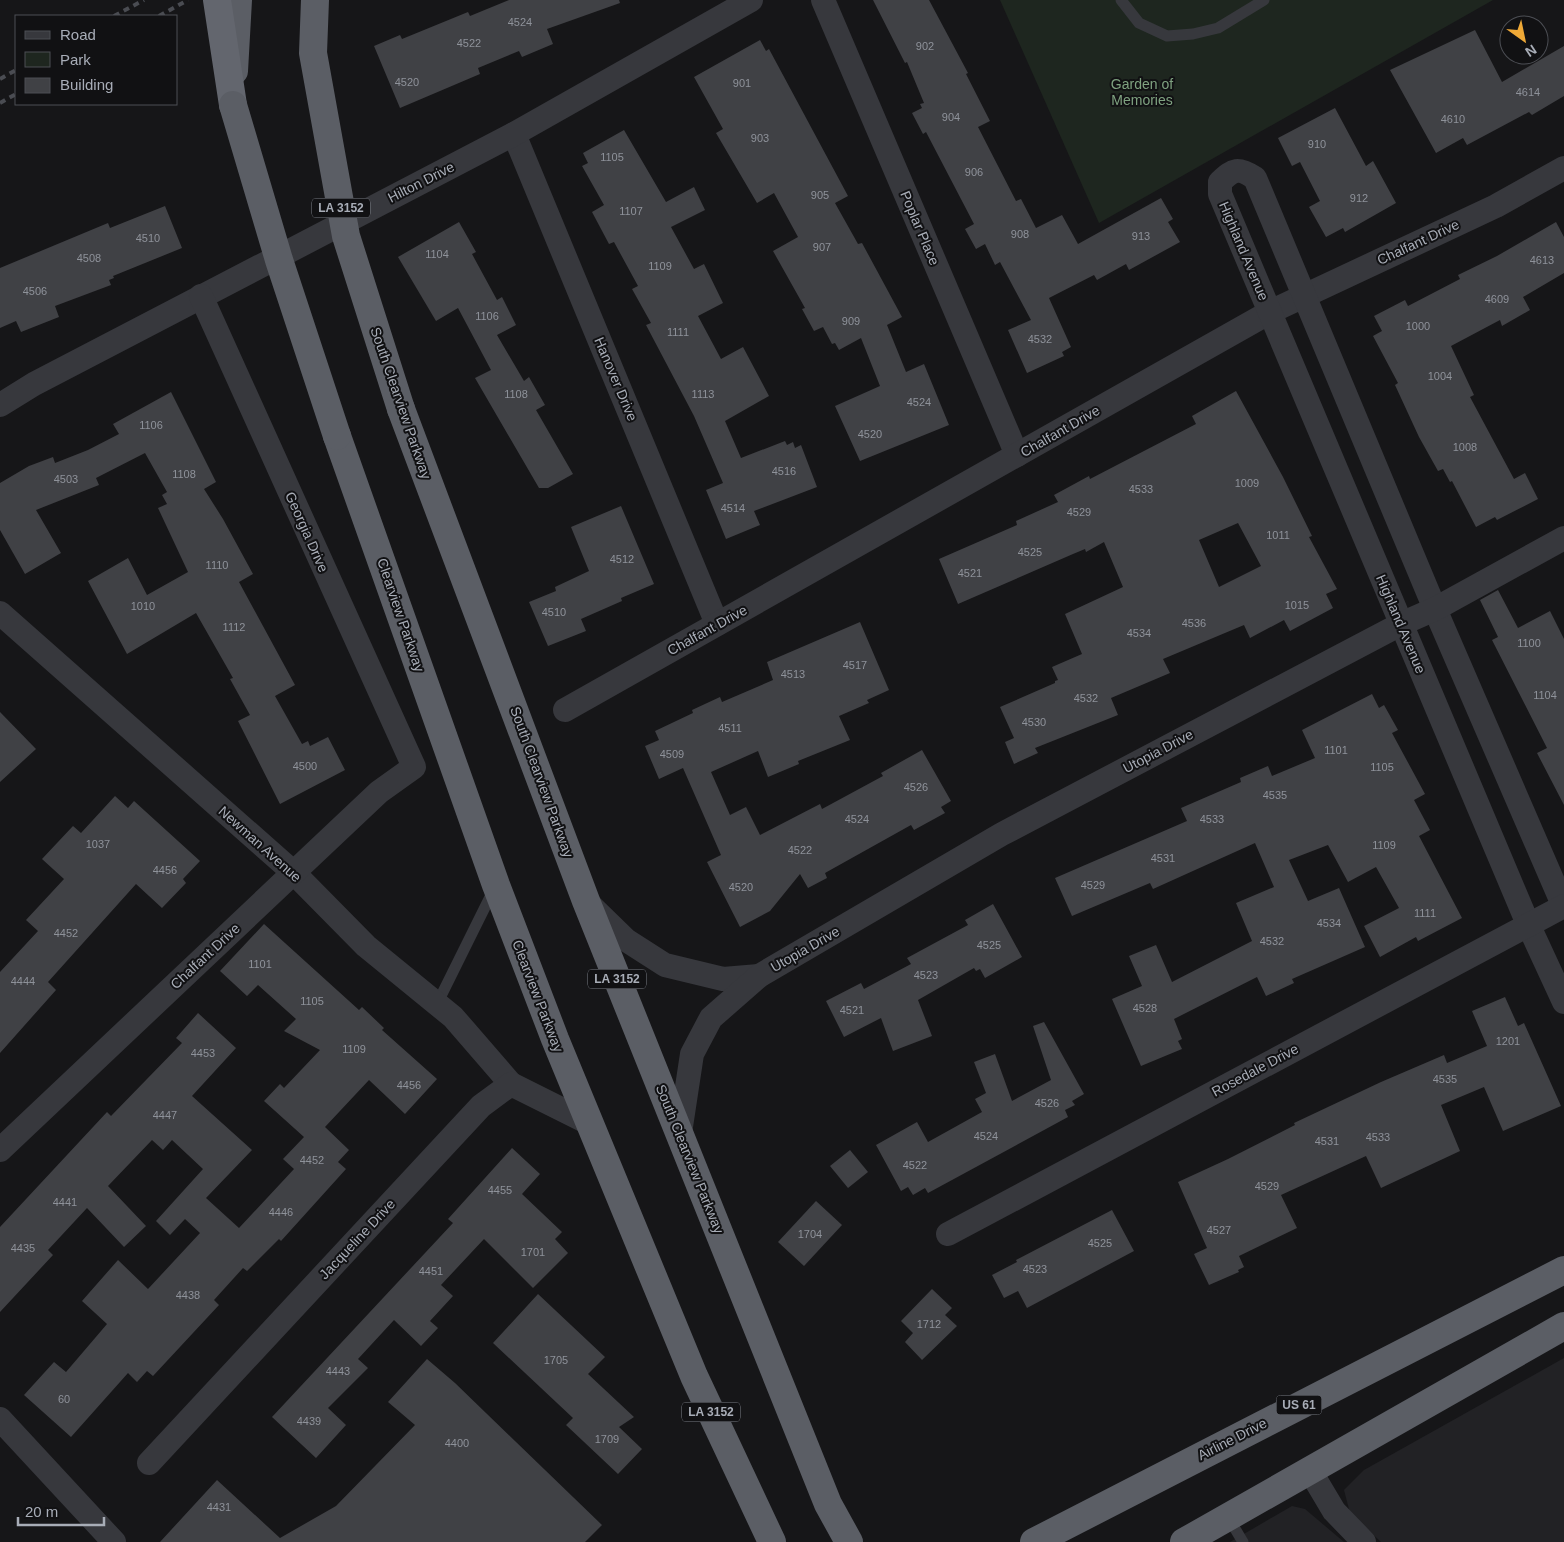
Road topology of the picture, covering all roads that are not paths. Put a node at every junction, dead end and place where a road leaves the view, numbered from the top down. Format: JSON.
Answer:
{"nodes":[{"id":1,"x":218,"y":0,"type":"edge"},
{"id":2,"x":238,"y":0,"type":"edge"},
{"id":3,"x":315,"y":0,"type":"edge"},
{"id":4,"x":751,"y":0,"type":"edge"},
{"id":5,"x":823,"y":0,"type":"edge"},
{"id":6,"x":1121,"y":0,"type":"edge"},
{"id":7,"x":1264,"y":0,"type":"edge"},
{"id":8,"x":233,"y":105,"type":"junction"},
{"id":9,"x":514,"y":134,"type":"junction"},
{"id":10,"x":1564,"y":168,"type":"edge"},
{"id":11,"x":1304,"y":295,"type":"junction"},
{"id":12,"x":200,"y":296,"type":"junction"},
{"id":13,"x":1270,"y":312,"type":"junction"},
{"id":14,"x":0,"y":405,"type":"edge"},
{"id":15,"x":1017,"y":455,"type":"junction"},
{"id":16,"x":1564,"y":538,"type":"edge"},
{"id":17,"x":1435,"y":610,"type":"junction"},
{"id":18,"x":0,"y":613,"type":"edge"},
{"id":19,"x":718,"y":624,"type":"junction"},
{"id":20,"x":1401,"y":624,"type":"junction"},
{"id":21,"x":565,"y":710,"type":"dead end"},
{"id":22,"x":414,"y":767,"type":"joint"},
{"id":23,"x":294,"y":872,"type":"junction"},
{"id":24,"x":496,"y":885,"type":"junction"},
{"id":25,"x":586,"y":901,"type":"junction"},
{"id":26,"x":1564,"y":907,"type":"edge"},
{"id":27,"x":1528,"y":924,"type":"junction"},
{"id":28,"x":759,"y":976,"type":"junction"},
{"id":29,"x":1564,"y":1002,"type":"edge"},
{"id":30,"x":437,"y":1004,"type":"junction"},
{"id":31,"x":511,"y":1084,"type":"junction"},
{"id":32,"x":589,"y":1122,"type":"junction"},
{"id":33,"x":680,"y":1134,"type":"junction"},
{"id":34,"x":0,"y":1150,"type":"edge"},
{"id":35,"x":948,"y":1234,"type":"dead end"},
{"id":36,"x":1564,"y":1270,"type":"edge"},
{"id":37,"x":1564,"y":1326,"type":"edge"},
{"id":38,"x":0,"y":1419,"type":"edge"},
{"id":39,"x":149,"y":1463,"type":"dead end"},
{"id":40,"x":1309,"y":1469,"type":"junction"},
{"id":41,"x":1228,"y":1516,"type":"junction"},
{"id":42,"x":765,"y":1537,"type":"edge"},
{"id":43,"x":114,"y":1542,"type":"edge"},
{"id":44,"x":849,"y":1542,"type":"edge"},
{"id":45,"x":1034,"y":1542,"type":"edge"},
{"id":46,"x":1184,"y":1542,"type":"edge"},
{"id":47,"x":1243,"y":1542,"type":"edge"},
{"id":48,"x":1364,"y":1542,"type":"edge"}],
"edges":[{"from":1,"to":8,"type":"highway"},
{"from":2,"to":8,"type":"highway","number":"LA 3152"},
{"from":3,"to":25,"type":"highway","name":"South Clearview Parkway","number":"LA 3152","bridge":true},
{"from":4,"to":9,"type":"street","name":"Hilton Drive"},
{"from":5,"to":15,"type":"street","name":"Poplar Place"},
{"from":6,"to":7,"type":"lane"},
{"from":8,"to":24,"type":"highway","name":"Clearview Parkway","number":"LA 3152","bridge":true},
{"from":9,"to":12,"type":"street","name":"Hilton Drive"},
{"from":9,"to":19,"type":"street","name":"Hanover Drive"},
{"from":10,"to":11,"type":"street","name":"Chalfant Drive"},
{"from":11,"to":13,"type":"street","name":"Chalfant Drive"},
{"from":11,"to":13,"type":"street","name":"Highland Avenue"},
{"from":11,"to":17,"type":"street","name":"Highland Avenue"},
{"from":12,"to":14,"type":"street","name":"Hilton Drive"},
{"from":12,"to":22,"type":"street","name":"Georgia Drive"},
{"from":13,"to":15,"type":"street","name":"Chalfant Drive"},
{"from":13,"to":20,"type":"street","name":"Highland Avenue"},
{"from":15,"to":19,"type":"street","name":"Chalfant Drive"},
{"from":16,"to":17,"type":"street","name":"Utopia Drive"},
{"from":17,"to":20,"type":"street","name":"Utopia Drive"},
{"from":17,"to":26,"type":"street","name":"Highland Avenue"},
{"from":18,"to":23,"type":"street","name":"Newman Avenue"},
{"from":19,"to":21,"type":"street","name":"Chalfant Drive"},
{"from":20,"to":27,"type":"street","name":"Highland Avenue"},
{"from":20,"to":28,"type":"street","name":"Utopia Drive"},
{"from":22,"to":23,"type":"street","name":"Chalfant Drive"},
{"from":23,"to":30,"type":"street","name":"Newman Avenue"},
{"from":23,"to":34,"type":"street","name":"Chalfant Drive"},
{"from":24,"to":30,"type":"lane"},
{"from":24,"to":32,"type":"highway","name":"Clearview Parkway","number":"LA 3152"},
{"from":25,"to":28,"type":"street","name":"Utopia Drive"},
{"from":25,"to":33,"type":"highway","name":"South Clearview Parkway","number":"LA 3152"},
{"from":26,"to":27,"type":"street","name":"Rosedale Drive"},
{"from":27,"to":29,"type":"street","name":"Highland Avenue"},
{"from":27,"to":35,"type":"street","name":"Rosedale Drive"},
{"from":28,"to":33,"type":"street","name":"Utopia Drive"},
{"from":30,"to":31,"type":"street","name":"Newman Avenue"},
{"from":31,"to":32,"type":"street"},
{"from":31,"to":39,"type":"street","name":"Jacqueline Drive"},
{"from":32,"to":42,"type":"highway","name":"Clearview Parkway","number":"LA 3152"},
{"from":33,"to":44,"type":"highway","name":"South Clearview Parkway","number":"LA 3152"},
{"from":36,"to":45,"type":"highway","name":"Airline Drive","number":"US 61"},
{"from":37,"to":40,"type":"highway"},
{"from":38,"to":43,"type":"street"},
{"from":40,"to":41,"type":"highway"},
{"from":40,"to":48,"type":"street"},
{"from":41,"to":46,"type":"highway"},
{"from":41,"to":47,"type":"lane"}]}
